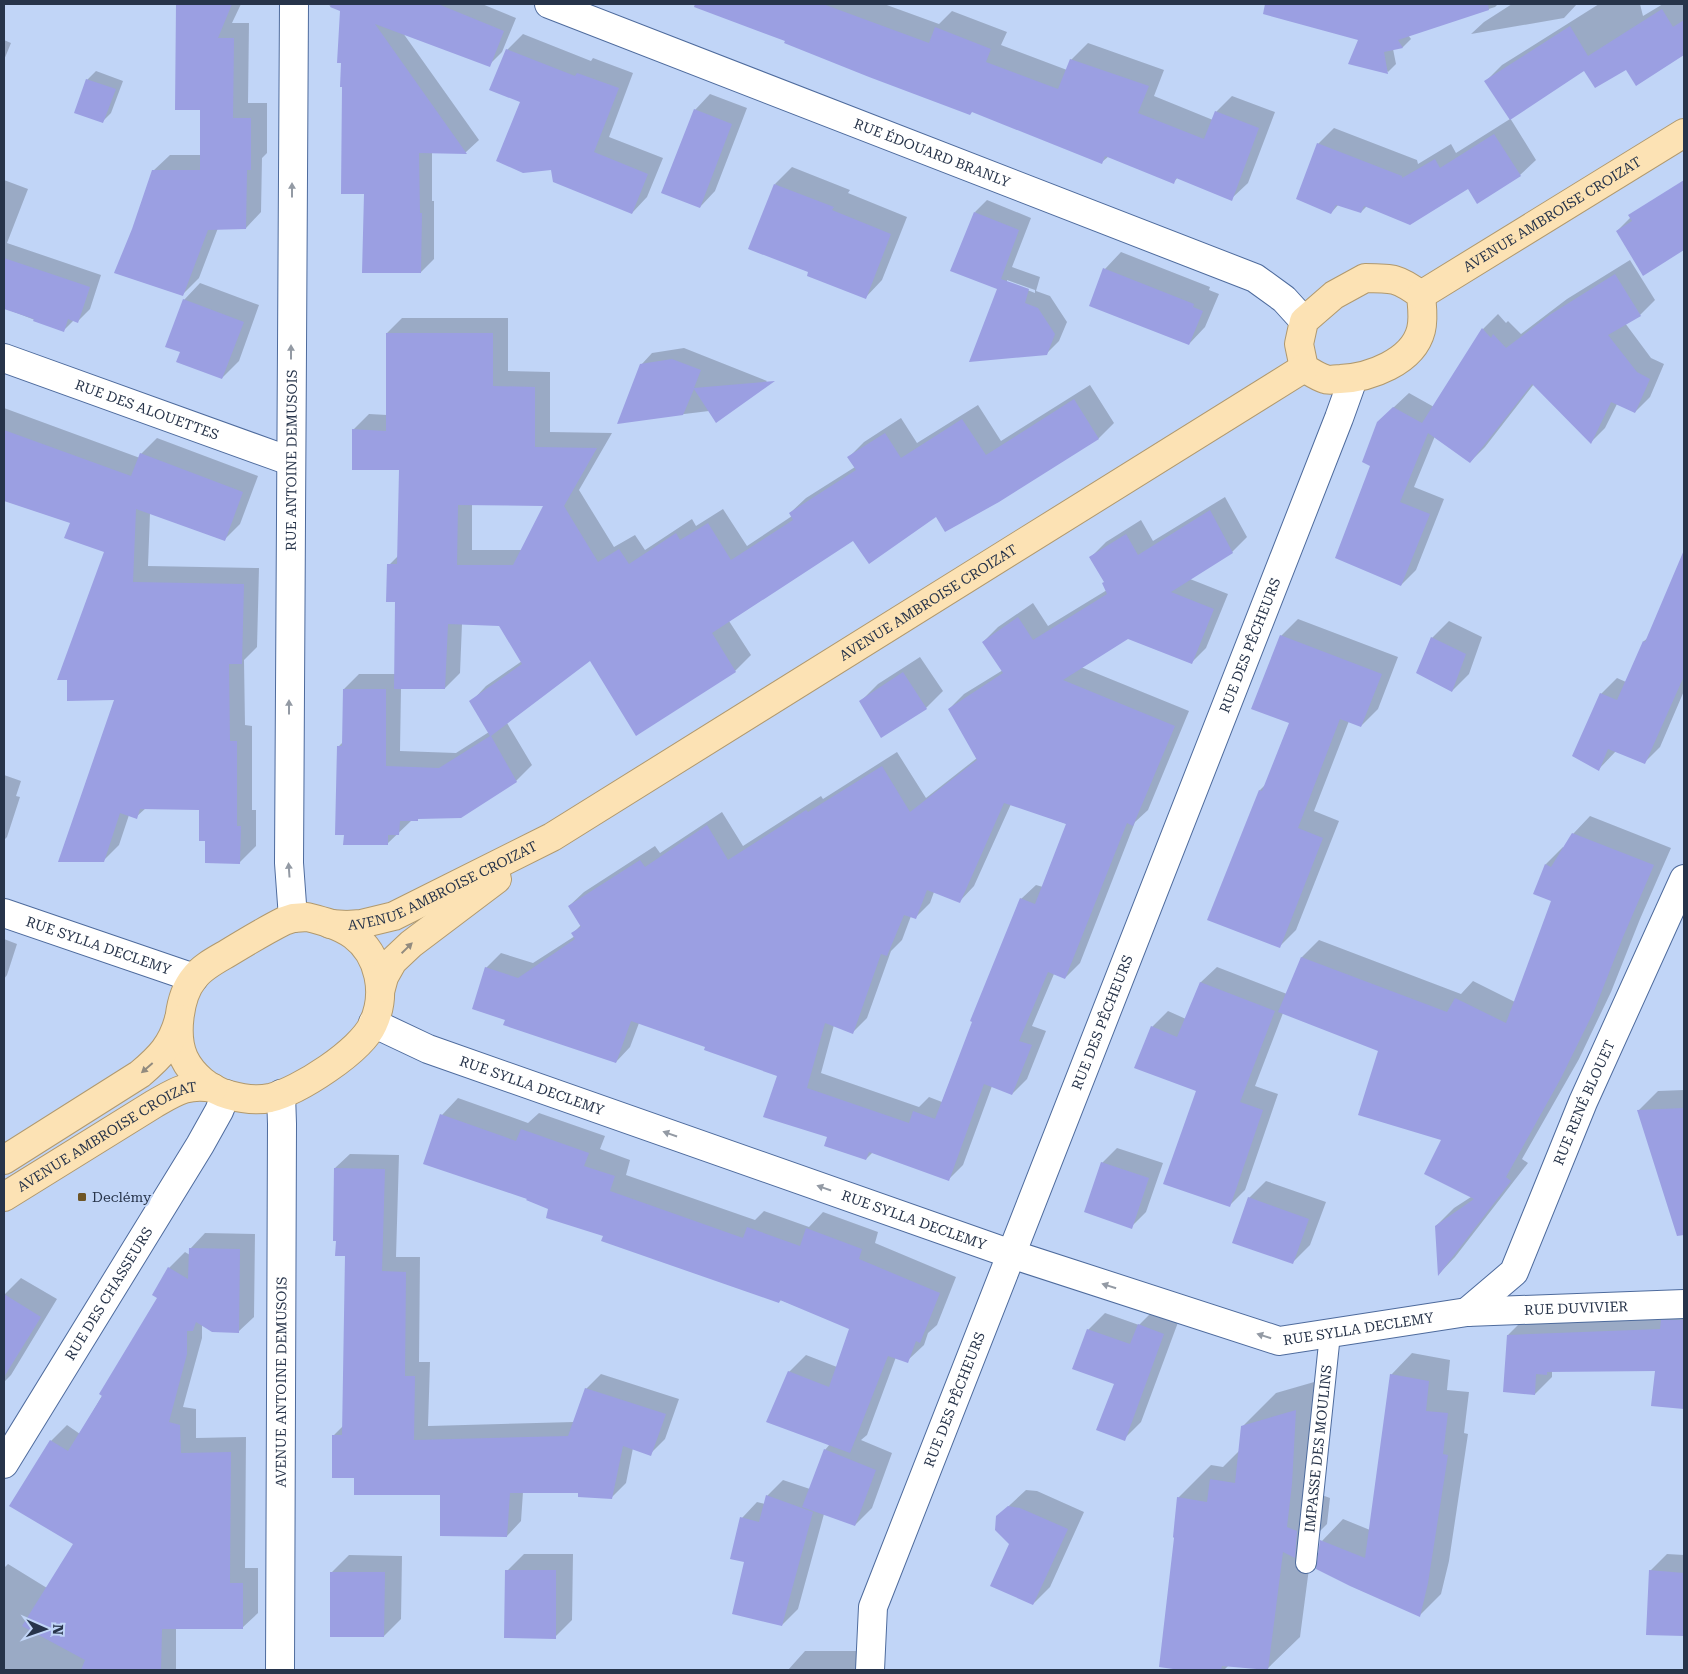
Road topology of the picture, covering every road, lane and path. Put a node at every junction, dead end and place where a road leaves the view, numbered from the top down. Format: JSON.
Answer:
{"nodes":[{"id":1,"x":294,"y":4,"type":"edge"},
{"id":2,"x":549,"y":4,"type":"edge"},
{"id":3,"x":1684,"y":133,"type":"edge"},
{"id":4,"x":1421,"y":295,"type":"junction"},
{"id":5,"x":1304,"y":321,"type":"junction"},
{"id":6,"x":4,"y":358,"type":"edge"},
{"id":7,"x":1304,"y":368,"type":"junction"},
{"id":8,"x":1353,"y":379,"type":"junction"},
{"id":9,"x":290,"y":461,"type":"junction"},
{"id":10,"x":552,"y":837,"type":"junction"},
{"id":11,"x":1684,"y":879,"type":"edge"},
{"id":12,"x":4,"y":913,"type":"edge"},
{"id":13,"x":293,"y":918,"type":"junction"},
{"id":14,"x":330,"y":924,"type":"junction"},
{"id":15,"x":194,"y":978,"type":"junction"},
{"id":16,"x":381,"y":988,"type":"junction"},
{"id":17,"x":180,"y":1013,"type":"junction"},
{"id":18,"x":373,"y":1023,"type":"junction"},
{"id":19,"x":220,"y":1091,"type":"junction"},
{"id":20,"x":281,"y":1094,"type":"junction"},
{"id":21,"x":4,"y":1160,"type":"edge"},
{"id":22,"x":4,"y":1197,"type":"edge"},
{"id":23,"x":1011,"y":1254,"type":"junction"},
{"id":24,"x":1684,"y":1304,"type":"edge"},
{"id":25,"x":1467,"y":1312,"type":"junction"},
{"id":26,"x":1330,"y":1334,"type":"junction"},
{"id":27,"x":4,"y":1464,"type":"edge"},
{"id":28,"x":1306,"y":1563,"type":"dead end"},
{"id":29,"x":280,"y":1670,"type":"edge"},
{"id":30,"x":870,"y":1670,"type":"edge"}],
"edges":[{"from":9,"to":1,"type":"street","name":"RUE ANTOINE DEMUSOIS","one_way":true},
{"from":2,"to":5,"type":"street","name":"RUE ÉDOUARD BRANLY"},
{"from":3,"to":4,"type":"main road","name":"AVENUE AMBROISE CROIZAT"},
{"from":4,"to":5,"type":"main road"},
{"from":4,"to":8,"type":"main road"},
{"from":5,"to":7,"type":"main road"},
{"from":6,"to":9,"type":"street","name":"RUE DES ALOUETTES"},
{"from":7,"to":8,"type":"main road"},
{"from":7,"to":10,"type":"main road","name":"AVENUE AMBROISE CROIZAT"},
{"from":8,"to":23,"type":"street","name":"RUE DES PÊCHEURS"},
{"from":13,"to":9,"type":"street","name":"RUE ANTOINE DEMUSOIS","one_way":true},
{"from":10,"to":14,"type":"main road","name":"AVENUE AMBROISE CROIZAT"},
{"from":16,"to":10,"type":"main road","name":"AVENUE AMBROISE CROIZAT","one_way":true},
{"from":11,"to":25,"type":"street","name":"RUE RENÉ BLOUET"},
{"from":12,"to":15,"type":"street","name":"RUE SYLLA DECLEMY"},
{"from":13,"to":14,"type":"main road"},
{"from":13,"to":15,"type":"main road"},
{"from":14,"to":16,"type":"main road"},
{"from":15,"to":17,"type":"main road"},
{"from":16,"to":18,"type":"main road","name":"AVENUE AMBROISE CROIZAT"},
{"from":17,"to":19,"type":"main road"},
{"from":17,"to":21,"type":"main road","one_way":true},
{"from":18,"to":20,"type":"main road","name":"AVENUE AMBROISE CROIZAT"},
{"from":23,"to":18,"type":"street","name":"RUE SYLLA DECLEMY","one_way":true},
{"from":19,"to":20,"type":"main road","name":"AVENUE AMBROISE CROIZAT"},
{"from":19,"to":22,"type":"main road","name":"AVENUE AMBROISE CROIZAT"},
{"from":19,"to":27,"type":"street","name":"RUE DES CHASSEURS"},
{"from":20,"to":29,"type":"street","name":"AVENUE ANTOINE DEMUSOIS"},
{"from":26,"to":23,"type":"street","name":"RUE SYLLA DECLEMY","one_way":true},
{"from":23,"to":30,"type":"street","name":"RUE DES PÊCHEURS"},
{"from":24,"to":25,"type":"street","name":"RUE DUVIVIER"},
{"from":25,"to":26,"type":"street","name":"RUE SYLLA DECLEMY"},
{"from":26,"to":28,"type":"lane","name":"IMPASSE DES MOULINS"}]}
